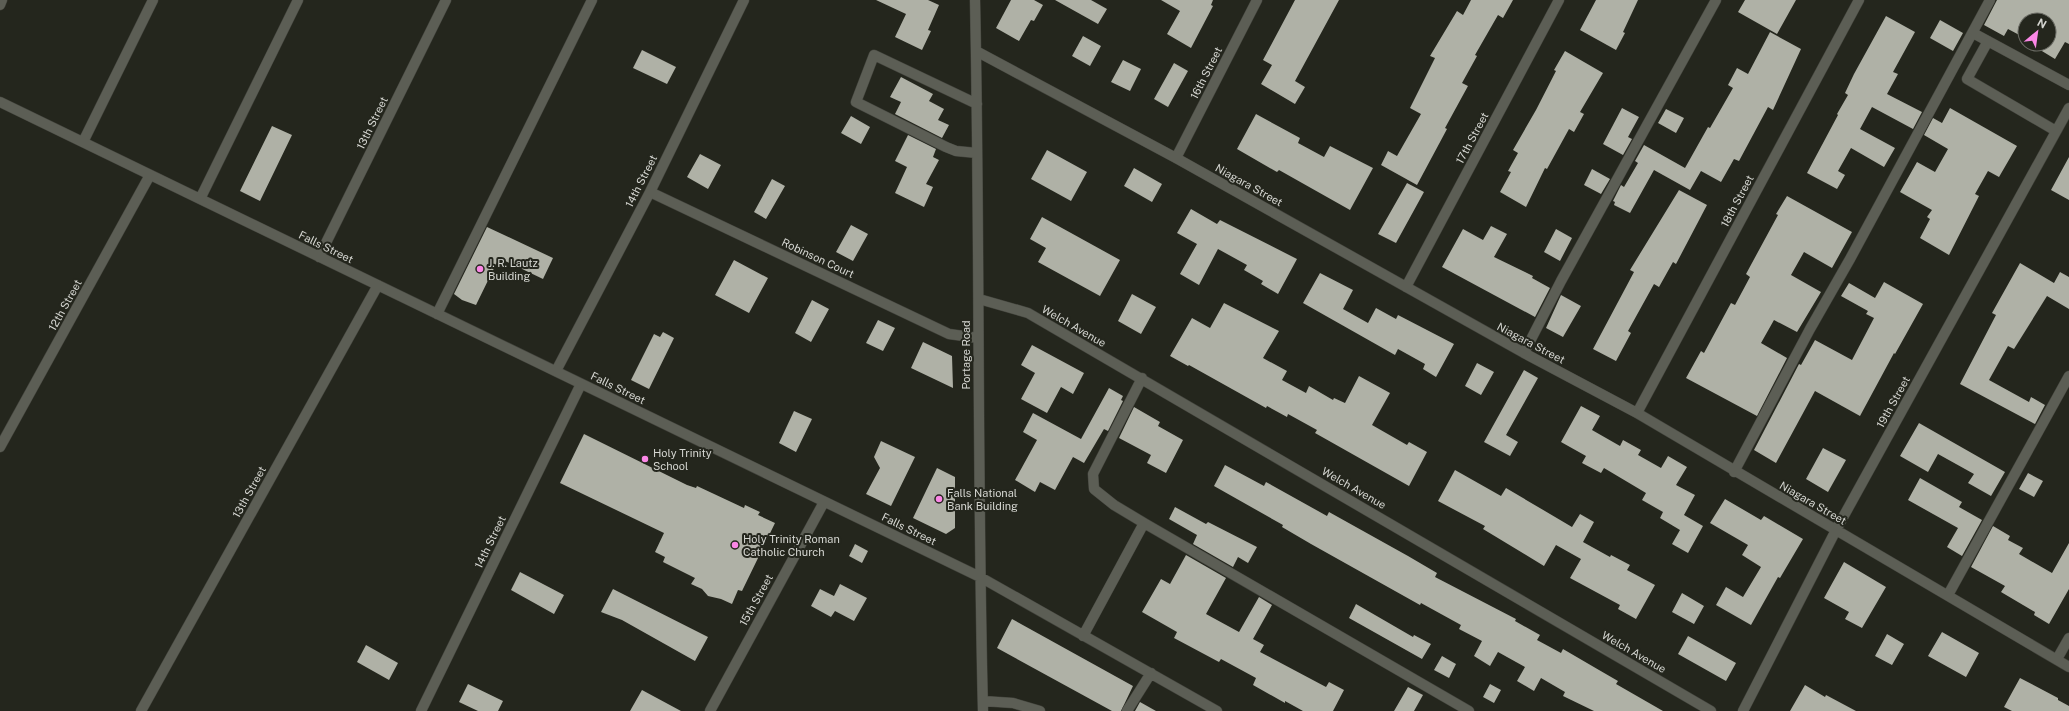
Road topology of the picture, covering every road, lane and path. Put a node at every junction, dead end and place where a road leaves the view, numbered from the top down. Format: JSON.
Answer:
{"nodes":[{"id":1,"x":2,"y":0,"type":"edge"},
{"id":2,"x":153,"y":0,"type":"edge"},
{"id":3,"x":298,"y":0,"type":"edge"},
{"id":4,"x":446,"y":0,"type":"edge"},
{"id":5,"x":592,"y":0,"type":"edge"},
{"id":6,"x":744,"y":0,"type":"edge"},
{"id":7,"x":975,"y":0,"type":"edge"},
{"id":8,"x":1257,"y":0,"type":"edge"},
{"id":9,"x":1559,"y":0,"type":"edge"},
{"id":10,"x":1716,"y":0,"type":"edge"},
{"id":11,"x":1859,"y":0,"type":"edge"},
{"id":12,"x":1990,"y":0,"type":"edge"},
{"id":13,"x":0,"y":5,"type":"edge"},
{"id":14,"x":1972,"y":33,"type":"junction"},
{"id":15,"x":1988,"y":41,"type":"junction"},
{"id":16,"x":976,"y":51,"type":"junction"},
{"id":17,"x":2069,"y":85,"type":"edge"},
{"id":18,"x":0,"y":102,"type":"edge"},
{"id":19,"x":977,"y":104,"type":"junction"},
{"id":20,"x":2069,"y":108,"type":"edge"},
{"id":21,"x":2056,"y":131,"type":"junction"},
{"id":22,"x":83,"y":142,"type":"junction"},
{"id":23,"x":977,"y":153,"type":"junction"},
{"id":24,"x":1176,"y":158,"type":"junction"},
{"id":25,"x":150,"y":175,"type":"junction"},
{"id":26,"x":650,"y":192,"type":"junction"},
{"id":27,"x":200,"y":199,"type":"junction"},
{"id":28,"x":320,"y":257,"type":"junction"},
{"id":29,"x":378,"y":285,"type":"junction"},
{"id":30,"x":1406,"y":287,"type":"junction"},
{"id":31,"x":979,"y":299,"type":"junction"},
{"id":32,"x":437,"y":314,"type":"junction"},
{"id":33,"x":978,"y":338,"type":"junction"},
{"id":34,"x":1524,"y":353,"type":"junction"},
{"id":35,"x":556,"y":371,"type":"junction"},
{"id":36,"x":2069,"y":376,"type":"edge"},
{"id":37,"x":1142,"y":378,"type":"junction"},
{"id":38,"x":581,"y":384,"type":"junction"},
{"id":39,"x":1637,"y":413,"type":"junction"},
{"id":40,"x":0,"y":447,"type":"edge"},
{"id":41,"x":1734,"y":472,"type":"junction"},
{"id":42,"x":824,"y":502,"type":"junction"},
{"id":43,"x":1144,"y":523,"type":"junction"},
{"id":44,"x":1836,"y":530,"type":"junction"},
{"id":45,"x":980,"y":577,"type":"junction"},
{"id":46,"x":1948,"y":595,"type":"junction"},
{"id":47,"x":1083,"y":636,"type":"junction"},
{"id":48,"x":2069,"y":638,"type":"edge"},
{"id":49,"x":2057,"y":660,"type":"junction"},
{"id":50,"x":2069,"y":667,"type":"edge"},
{"id":51,"x":1151,"y":673,"type":"junction"},
{"id":52,"x":983,"y":706,"type":"edge"},
{"id":53,"x":142,"y":711,"type":"edge"},
{"id":54,"x":421,"y":711,"type":"edge"},
{"id":55,"x":710,"y":711,"type":"edge"},
{"id":56,"x":1040,"y":711,"type":"edge"},
{"id":57,"x":1127,"y":711,"type":"edge"},
{"id":58,"x":1217,"y":711,"type":"edge"},
{"id":59,"x":1469,"y":711,"type":"edge"},
{"id":60,"x":1712,"y":711,"type":"edge"},
{"id":61,"x":1743,"y":711,"type":"edge"}],
"edges":[{"from":1,"to":13,"type":"street"},
{"from":2,"to":22,"type":"street"},
{"from":3,"to":27,"type":"street"},
{"from":4,"to":28,"type":"street","name":"13th Street"},
{"from":5,"to":32,"type":"street"},
{"from":6,"to":26,"type":"street","name":"14th Street"},
{"from":7,"to":16,"type":"street","name":"Portage Road"},
{"from":8,"to":24,"type":"street","name":"16th Street"},
{"from":9,"to":30,"type":"street","name":"17th Street"},
{"from":10,"to":34,"type":"street"},
{"from":11,"to":39,"type":"street","name":"18th Street"},
{"from":12,"to":14,"type":"street"},
{"from":14,"to":15,"type":"street"},
{"from":14,"to":41,"type":"street"},
{"from":15,"to":17,"type":"street"},
{"from":15,"to":21,"type":"street"},
{"from":16,"to":19,"type":"street","name":"Portage Road"},
{"from":16,"to":24,"type":"street","name":"Niagara Street"},
{"from":18,"to":22,"type":"street","name":"Falls Street"},
{"from":19,"to":23,"type":"street","name":"Portage Road"},
{"from":19,"to":23,"type":"street"},
{"from":20,"to":21,"type":"street","name":"19th Street"},
{"from":21,"to":44,"type":"street","name":"19th Street"},
{"from":22,"to":25,"type":"street","name":"Falls Street"},
{"from":23,"to":31,"type":"street","name":"Portage Road"},
{"from":24,"to":30,"type":"street","name":"Niagara Street"},
{"from":25,"to":27,"type":"street","name":"Falls Street"},
{"from":25,"to":40,"type":"street","name":"12th Street"},
{"from":26,"to":33,"type":"street","name":"Robinson Court"},
{"from":26,"to":35,"type":"street","name":"14th Street"},
{"from":27,"to":28,"type":"street","name":"Falls Street"},
{"from":28,"to":29,"type":"street","name":"Falls Street"},
{"from":29,"to":32,"type":"street","name":"Falls Street"},
{"from":29,"to":53,"type":"street","name":"13th Street"},
{"from":30,"to":34,"type":"street","name":"Niagara Street"},
{"from":31,"to":33,"type":"street","name":"Portage Road"},
{"from":31,"to":37,"type":"street","name":"Welch Avenue"},
{"from":32,"to":35,"type":"street","name":"Falls Street"},
{"from":33,"to":45,"type":"street","name":"Portage Road"},
{"from":34,"to":39,"type":"street","name":"Niagara Street"},
{"from":35,"to":38,"type":"street","name":"Falls Street"},
{"from":36,"to":46,"type":"street"},
{"from":37,"to":43,"type":"street"},
{"from":37,"to":60,"type":"street","name":"Welch Avenue"},
{"from":38,"to":42,"type":"street","name":"Falls Street"},
{"from":38,"to":54,"type":"street","name":"14th Street"},
{"from":39,"to":41,"type":"street","name":"Niagara Street"},
{"from":41,"to":44,"type":"street","name":"Niagara Street"},
{"from":42,"to":45,"type":"street","name":"Falls Street"},
{"from":42,"to":55,"type":"street","name":"15th Street"},
{"from":43,"to":47,"type":"street"},
{"from":43,"to":59,"type":"street"},
{"from":44,"to":46,"type":"street","name":"Niagara Street"},
{"from":44,"to":61,"type":"street","name":"19th Street"},
{"from":45,"to":47,"type":"street","name":"Falls Street"},
{"from":45,"to":52,"type":"street","name":"Portage Road"},
{"from":46,"to":49,"type":"street","name":"Niagara Street"},
{"from":47,"to":51,"type":"street","name":"Falls Street"},
{"from":48,"to":49,"type":"street"},
{"from":49,"to":50,"type":"street","name":"Niagara Street"},
{"from":51,"to":57,"type":"street"},
{"from":51,"to":58,"type":"street","name":"Falls Street"},
{"from":52,"to":56,"type":"street"}]}
